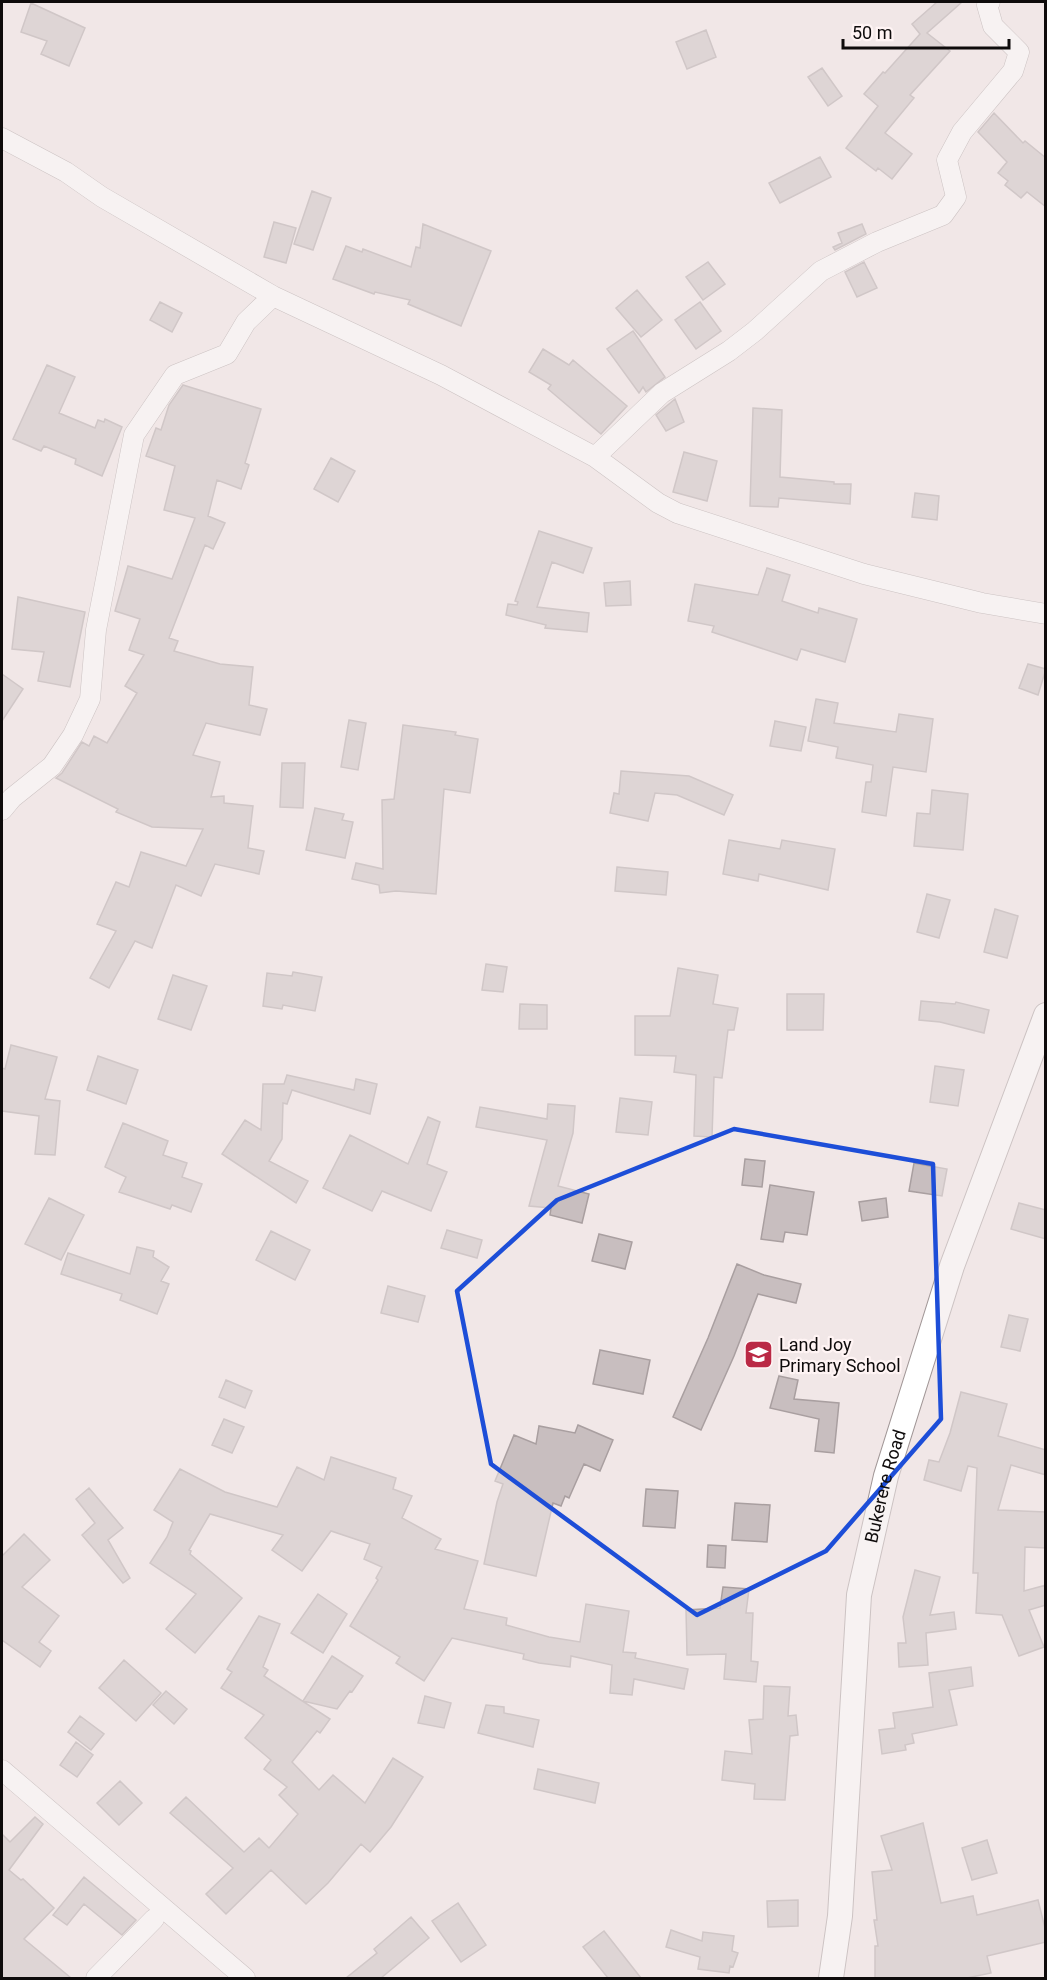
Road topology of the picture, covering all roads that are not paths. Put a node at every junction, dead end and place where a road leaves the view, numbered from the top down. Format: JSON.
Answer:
{"nodes":[{"id":1,"x":990,"y":2,"type":"edge"},
{"id":2,"x":2,"y":138,"type":"edge"},
{"id":3,"x":273,"y":296,"type":"junction"},
{"id":4,"x":595,"y":457,"type":"junction"},
{"id":5,"x":1046,"y":614,"type":"edge"},
{"id":6,"x":2,"y":810,"type":"edge"},
{"id":7,"x":1046,"y":1015,"type":"edge"},
{"id":8,"x":2,"y":1770,"type":"edge"},
{"id":9,"x":154,"y":1919,"type":"dead end"},
{"id":10,"x":96,"y":1978,"type":"edge"},
{"id":11,"x":245,"y":1978,"type":"edge"},
{"id":12,"x":831,"y":1978,"type":"edge"}],
"edges":[{"from":1,"to":4,"type":"street"},
{"from":2,"to":3,"type":"street"},
{"from":3,"to":4,"type":"street"},
{"from":3,"to":6,"type":"street"},
{"from":4,"to":5,"type":"street"},
{"from":7,"to":12,"type":"street","name":"Bukerere Road"},
{"from":8,"to":11,"type":"street"},
{"from":9,"to":10,"type":"street"}]}
